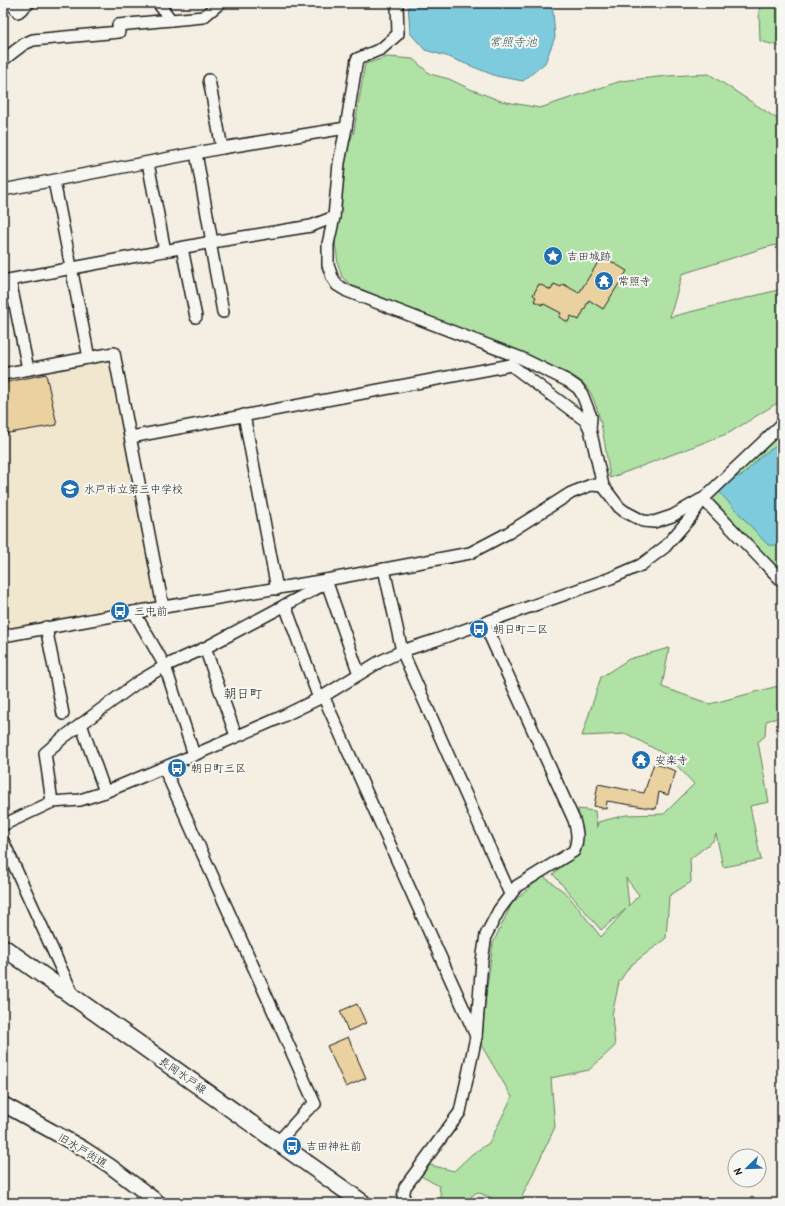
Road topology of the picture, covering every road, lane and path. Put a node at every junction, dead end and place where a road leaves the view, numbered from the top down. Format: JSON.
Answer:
{"nodes":[{"id":1,"x":11,"y":3,"type":"edge"},
{"id":2,"x":29,"y":3,"type":"edge"},
{"id":3,"x":158,"y":3,"type":"edge"},
{"id":4,"x":220,"y":3,"type":"edge"},
{"id":5,"x":397,"y":3,"type":"edge"},
{"id":6,"x":170,"y":20,"type":"junction"},
{"id":7,"x":3,"y":60,"type":"edge"},
{"id":8,"x":209,"y":80,"type":"dead end"},
{"id":9,"x":346,"y":128,"type":"junction"},
{"id":10,"x":222,"y":148,"type":"junction"},
{"id":11,"x":196,"y":153,"type":"junction"},
{"id":12,"x":148,"y":163,"type":"junction"},
{"id":13,"x":54,"y":181,"type":"junction"},
{"id":14,"x":3,"y":190,"type":"edge"},
{"id":15,"x":334,"y":217,"type":"junction"},
{"id":16,"x":211,"y":242,"type":"junction"},
{"id":17,"x":182,"y":248,"type":"junction"},
{"id":18,"x":165,"y":251,"type":"junction"},
{"id":19,"x":71,"y":268,"type":"junction"},
{"id":20,"x":7,"y":280,"type":"edge"},
{"id":21,"x":224,"y":312,"type":"dead end"},
{"id":22,"x":196,"y":318,"type":"dead end"},
{"id":23,"x":89,"y":358,"type":"junction"},
{"id":24,"x":28,"y":369,"type":"junction"},
{"id":25,"x":3,"y":374,"type":"edge"},
{"id":26,"x":244,"y":415,"type":"junction"},
{"id":27,"x":782,"y":424,"type":"edge"},
{"id":28,"x":590,"y":429,"type":"junction"},
{"id":29,"x":131,"y":437,"type":"junction"},
{"id":30,"x":603,"y":486,"type":"junction"},
{"id":31,"x":703,"y":499,"type":"junction"},
{"id":32,"x":384,"y":569,"type":"junction"},
{"id":33,"x":326,"y":580,"type":"junction"},
{"id":34,"x":782,"y":581,"type":"edge"},
{"id":35,"x":277,"y":589,"type":"junction"},
{"id":36,"x":285,"y":605,"type":"junction"},
{"id":37,"x":163,"y":607,"type":"junction"},
{"id":38,"x":134,"y":612,"type":"junction"},
{"id":39,"x":484,"y":623,"type":"junction"},
{"id":40,"x":46,"y":628,"type":"junction"},
{"id":41,"x":3,"y":636,"type":"edge"},
{"id":42,"x":205,"y":648,"type":"junction"},
{"id":43,"x":402,"y":651,"type":"junction"},
{"id":44,"x":165,"y":666,"type":"junction"},
{"id":45,"x":359,"y":674,"type":"junction"},
{"id":46,"x":322,"y":697,"type":"junction"},
{"id":47,"x":63,"y":714,"type":"dead end"},
{"id":48,"x":81,"y":724,"type":"junction"},
{"id":49,"x":236,"y":736,"type":"junction"},
{"id":50,"x":194,"y":755,"type":"junction"},
{"id":51,"x":164,"y":768,"type":"junction"},
{"id":52,"x":105,"y":792,"type":"junction"},
{"id":53,"x":52,"y":802,"type":"junction"},
{"id":54,"x":3,"y":825,"type":"edge"},
{"id":55,"x":3,"y":841,"type":"edge"},
{"id":56,"x":510,"y":894,"type":"junction"},
{"id":57,"x":3,"y":947,"type":"edge"},
{"id":58,"x":75,"y":999,"type":"junction"},
{"id":59,"x":476,"y":1036,"type":"junction"},
{"id":60,"x":3,"y":1104,"type":"edge"},
{"id":61,"x":278,"y":1142,"type":"junction"},
{"id":62,"x":159,"y":1203,"type":"edge"},
{"id":63,"x":363,"y":1203,"type":"edge"},
{"id":64,"x":402,"y":1203,"type":"edge"}],
"edges":[{"from":1,"to":2,"type":"street"},
{"from":3,"to":6,"type":"street"},
{"from":4,"to":6,"type":"street"},
{"from":5,"to":9,"type":"street"},
{"from":6,"to":7,"type":"street"},
{"from":8,"to":10,"type":"street"},
{"from":9,"to":10,"type":"street"},
{"from":9,"to":15,"type":"street"},
{"from":10,"to":11,"type":"street"},
{"from":11,"to":12,"type":"street"},
{"from":11,"to":16,"type":"street"},
{"from":12,"to":13,"type":"street"},
{"from":12,"to":18,"type":"street"},
{"from":13,"to":14,"type":"street"},
{"from":13,"to":19,"type":"street"},
{"from":15,"to":16,"type":"street"},
{"from":15,"to":28,"type":"street"},
{"from":16,"to":17,"type":"street"},
{"from":16,"to":21,"type":"street"},
{"from":17,"to":18,"type":"street"},
{"from":17,"to":22,"type":"street"},
{"from":18,"to":19,"type":"street"},
{"from":19,"to":20,"type":"street"},
{"from":19,"to":23,"type":"street"},
{"from":20,"to":24,"type":"street"},
{"from":23,"to":24,"type":"street"},
{"from":23,"to":29,"type":"street"},
{"from":24,"to":25,"type":"street"},
{"from":26,"to":28,"type":"street"},
{"from":26,"to":29,"type":"street"},
{"from":26,"to":35,"type":"street"},
{"from":27,"to":31,"type":"street"},
{"from":28,"to":30,"type":"street"},
{"from":29,"to":37,"type":"street"},
{"from":30,"to":31,"type":"street"},
{"from":30,"to":32,"type":"street"},
{"from":31,"to":34,"type":"street"},
{"from":31,"to":39,"type":"street"},
{"from":32,"to":33,"type":"street"},
{"from":32,"to":43,"type":"street"},
{"from":33,"to":35,"type":"street"},
{"from":33,"to":36,"type":"street"},
{"from":33,"to":45,"type":"street"},
{"from":35,"to":37,"type":"street"},
{"from":36,"to":42,"type":"street"},
{"from":36,"to":46,"type":"street"},
{"from":37,"to":38,"type":"street"},
{"from":38,"to":40,"type":"street"},
{"from":38,"to":44,"type":"street"},
{"from":39,"to":43,"type":"street"},
{"from":39,"to":56,"type":"street"},
{"from":40,"to":41,"type":"street"},
{"from":40,"to":47,"type":"street"},
{"from":42,"to":44,"type":"street"},
{"from":42,"to":49,"type":"street"},
{"from":43,"to":45,"type":"street"},
{"from":43,"to":56,"type":"street"},
{"from":44,"to":48,"type":"street"},
{"from":44,"to":50,"type":"street"},
{"from":45,"to":46,"type":"street"},
{"from":46,"to":49,"type":"street"},
{"from":46,"to":59,"type":"street"},
{"from":48,"to":52,"type":"street"},
{"from":48,"to":53,"type":"street"},
{"from":49,"to":50,"type":"street"},
{"from":50,"to":51,"type":"street"},
{"from":51,"to":52,"type":"street"},
{"from":51,"to":61,"type":"street"},
{"from":52,"to":53,"type":"street"},
{"from":53,"to":54,"type":"street"},
{"from":55,"to":58,"type":"street"},
{"from":56,"to":59,"type":"street"},
{"from":57,"to":58,"type":"main road","name":"長岡水戸線"},
{"from":58,"to":61,"type":"main road","name":"長岡水戸線"},
{"from":59,"to":64,"type":"street"},
{"from":60,"to":62,"type":"street","name":"旧水戸街道"},
{"from":61,"to":63,"type":"main road","name":"長岡水戸線"}]}
